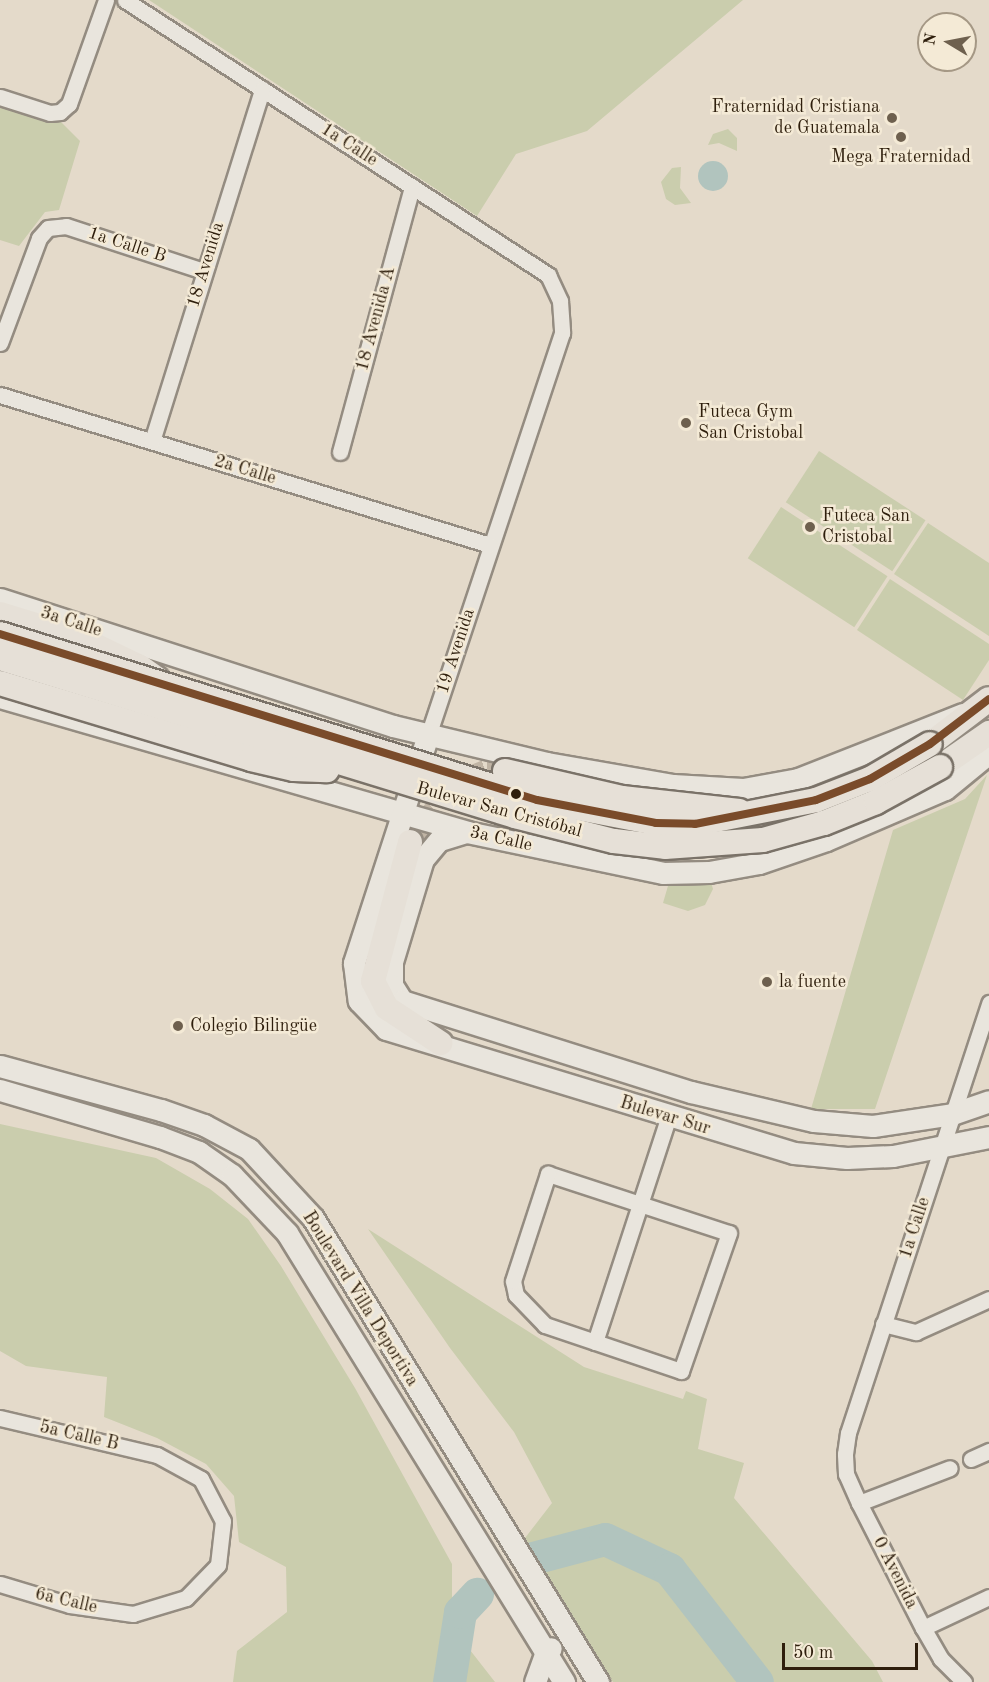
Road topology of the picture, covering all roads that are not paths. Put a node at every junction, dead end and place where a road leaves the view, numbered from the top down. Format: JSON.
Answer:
{"nodes":[{"id":1,"x":106,"y":0,"type":"edge"},
{"id":2,"x":125,"y":0,"type":"edge"},
{"id":3,"x":262,"y":89,"type":"junction"},
{"id":4,"x":0,"y":98,"type":"edge"},
{"id":5,"x":412,"y":187,"type":"junction"},
{"id":6,"x":204,"y":271,"type":"junction"},
{"id":7,"x":560,"y":301,"type":"joint"},
{"id":8,"x":0,"y":343,"type":"edge"},
{"id":9,"x":0,"y":395,"type":"edge"},
{"id":10,"x":152,"y":441,"type":"junction"},
{"id":11,"x":340,"y":452,"type":"dead end"},
{"id":12,"x":490,"y":545,"type":"junction"},
{"id":13,"x":0,"y":599,"type":"edge"},
{"id":14,"x":0,"y":614,"type":"edge"},
{"id":15,"x":0,"y":634,"type":"edge"},
{"id":16,"x":0,"y":658,"type":"edge"},
{"id":17,"x":231,"y":672,"type":"junction"},
{"id":18,"x":0,"y":683,"type":"edge"},
{"id":19,"x":166,"y":686,"type":"junction"},
{"id":20,"x":0,"y":697,"type":"edge"},
{"id":21,"x":981,"y":705,"type":"edge"},
{"id":22,"x":989,"y":733,"type":"edge"},
{"id":23,"x":428,"y":735,"type":"junction"},
{"id":24,"x":989,"y":753,"type":"edge"},
{"id":25,"x":224,"y":764,"type":"junction"},
{"id":26,"x":505,"y":771,"type":"tunnel mouth"},
{"id":27,"x":364,"y":772,"type":"junction"},
{"id":28,"x":634,"y":779,"type":"junction"},
{"id":29,"x":400,"y":812,"type":"junction"},
{"id":30,"x":756,"y":814,"type":"junction"},
{"id":31,"x":467,"y":832,"type":"junction"},
{"id":32,"x":410,"y":842,"type":"tunnel mouth"},
{"id":33,"x":640,"y":871,"type":"junction"},
{"id":34,"x":359,"y":1001,"type":"joint"},
{"id":35,"x":989,"y":1003,"type":"edge"},
{"id":36,"x":440,"y":1043,"type":"junction"},
{"id":37,"x":0,"y":1065,"type":"edge"},
{"id":38,"x":0,"y":1090,"type":"edge"},
{"id":39,"x":989,"y":1101,"type":"edge"},
{"id":40,"x":952,"y":1114,"type":"junction"},
{"id":41,"x":668,"y":1118,"type":"junction"},
{"id":42,"x":989,"y":1137,"type":"edge"},
{"id":43,"x":941,"y":1149,"type":"junction"},
{"id":44,"x":640,"y":1205,"type":"junction"},
{"id":45,"x":989,"y":1299,"type":"edge"},
{"id":46,"x":883,"y":1324,"type":"junction"},
{"id":47,"x":595,"y":1342,"type":"junction"},
{"id":48,"x":0,"y":1418,"type":"edge"},
{"id":49,"x":989,"y":1451,"type":"edge"},
{"id":50,"x":845,"y":1454,"type":"joint"},
{"id":51,"x":971,"y":1459,"type":"dead end"},
{"id":52,"x":950,"y":1468,"type":"dead end"},
{"id":53,"x":859,"y":1503,"type":"junction"},
{"id":54,"x":0,"y":1584,"type":"edge"},
{"id":55,"x":989,"y":1597,"type":"edge"},
{"id":56,"x":132,"y":1614,"type":"joint"},
{"id":57,"x":923,"y":1628,"type":"junction"},
{"id":58,"x":566,"y":1636,"type":"junction"},
{"id":59,"x":544,"y":1654,"type":"junction"},
{"id":60,"x":535,"y":1682,"type":"edge"},
{"id":61,"x":564,"y":1682,"type":"edge"},
{"id":62,"x":598,"y":1682,"type":"edge"},
{"id":63,"x":964,"y":1682,"type":"edge"}],
"edges":[{"from":1,"to":4,"type":"street"},
{"from":2,"to":3,"type":"street","name":"1a Calle"},
{"from":3,"to":5,"type":"street","name":"1a Calle"},
{"from":3,"to":6,"type":"street","name":"18 Avenida"},
{"from":5,"to":7,"type":"street","name":"1a Calle"},
{"from":5,"to":11,"type":"street","name":"18 Avenida A"},
{"from":6,"to":8,"type":"street","name":"1a Calle B"},
{"from":6,"to":10,"type":"street","name":"18 Avenida"},
{"from":7,"to":12,"type":"street","name":"19 Avenida"},
{"from":9,"to":10,"type":"street","name":"2a Calle"},
{"from":10,"to":12,"type":"street","name":"2a Calle"},
{"from":12,"to":23,"type":"street","name":"19 Avenida"},
{"from":13,"to":17,"type":"main road","name":"3a Calle"},
{"from":14,"to":19,"type":"main road","bridge":true},
{"from":15,"to":19,"type":"main road","name":"Bulevar San Cristóbal","bridge":true},
{"from":16,"to":27,"type":"main road","name":"Bulevar San Cristóbal","bridge":true},
{"from":17,"to":23,"type":"main road","name":"3a Calle"},
{"from":17,"to":25,"type":"main road"},
{"from":18,"to":27,"type":"main road","bridge":true},
{"from":19,"to":30,"type":"main road","name":"Bulevar San Cristóbal","bridge":true},
{"from":20,"to":25,"type":"main road","name":"3a Calle"},
{"from":21,"to":28,"type":"main road","name":"3a Calle"},
{"from":21,"to":30,"type":"main road","name":"Bulevar San Cristóbal","bridge":true},
{"from":22,"to":27,"type":"main road","name":"Bulevar San Cristóbal","bridge":true},
{"from":23,"to":28,"type":"main road","name":"3a Calle"},
{"from":23,"to":29,"type":"main road","name":"19 Avenida"},
{"from":24,"to":33,"type":"main road","name":"3a Calle"},
{"from":25,"to":29,"type":"main road","name":"3a Calle"},
{"from":26,"to":30,"type":"main road","bridge":true},
{"from":28,"to":33,"type":"main road"},
{"from":29,"to":31,"type":"main road","name":"3a Calle"},
{"from":29,"to":34,"type":"main road","name":"19 Avenida"},
{"from":31,"to":33,"type":"main road","name":"3a Calle"},
{"from":31,"to":40,"type":"main road","name":"Bulevar Sur"},
{"from":32,"to":36,"type":"main road"},
{"from":34,"to":36,"type":"main road","name":"Bulevar Sur"},
{"from":35,"to":40,"type":"street","name":"1a Calle"},
{"from":36,"to":41,"type":"main road","name":"Bulevar Sur"},
{"from":37,"to":58,"type":"main road","name":"Boulevard Villa Deportiva"},
{"from":38,"to":59,"type":"main road","name":"Boulevard Villa Deportiva"},
{"from":39,"to":40,"type":"main road","name":"Bulevar Sur"},
{"from":40,"to":43,"type":"street","name":"1a Calle"},
{"from":41,"to":43,"type":"main road","name":"Bulevar Sur"},
{"from":41,"to":44,"type":"street"},
{"from":42,"to":43,"type":"main road","name":"Bulevar Sur"},
{"from":43,"to":46,"type":"street","name":"1a Calle"},
{"from":44,"to":47,"type":"street"},
{"from":44,"to":47,"type":"street"},
{"from":44,"to":47,"type":"street"},
{"from":45,"to":46,"type":"street"},
{"from":46,"to":50,"type":"street","name":"1a Calle"},
{"from":48,"to":56,"type":"street","name":"5a Calle B"},
{"from":49,"to":51,"type":"street"},
{"from":50,"to":53,"type":"street","name":"0 Avenida"},
{"from":52,"to":53,"type":"street"},
{"from":53,"to":57,"type":"street","name":"0 Avenida"},
{"from":54,"to":56,"type":"street","name":"6a Calle"},
{"from":55,"to":57,"type":"street"},
{"from":57,"to":63,"type":"street","name":"0 Avenida"},
{"from":58,"to":59,"type":"main road"},
{"from":58,"to":62,"type":"main road","name":"Boulevard Villa Deportiva"},
{"from":59,"to":60,"type":"main road"},
{"from":59,"to":61,"type":"main road","name":"Boulevard Villa Deportiva"}]}
